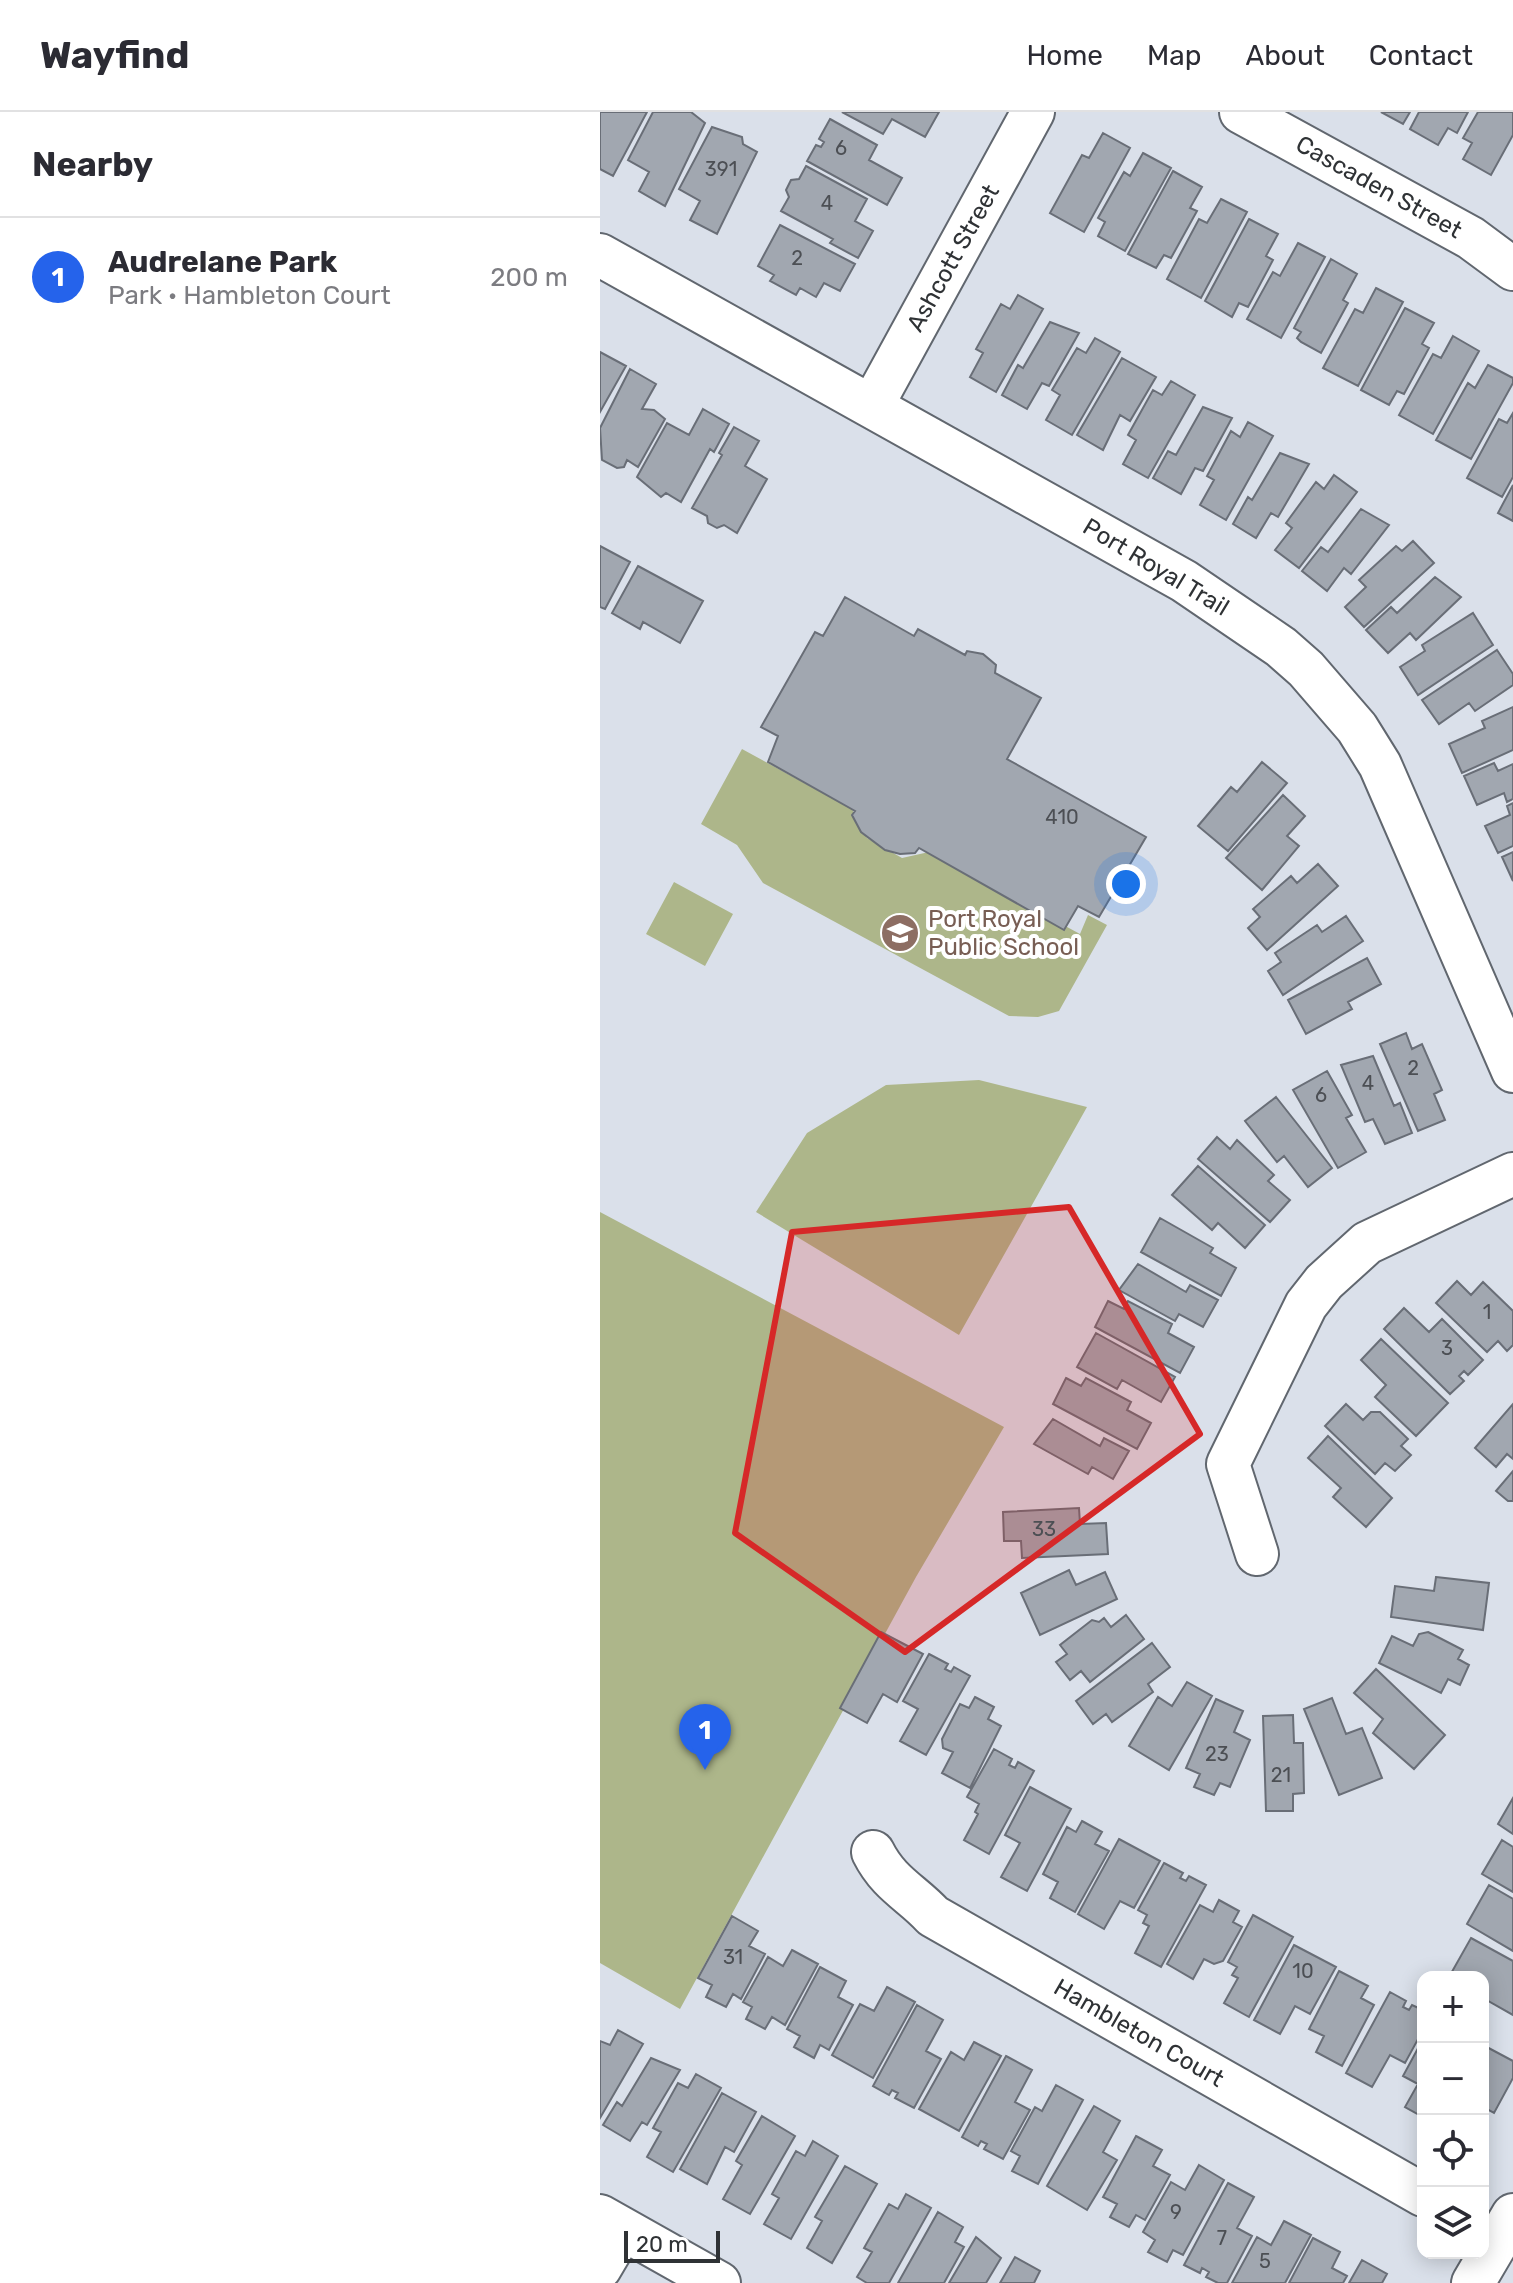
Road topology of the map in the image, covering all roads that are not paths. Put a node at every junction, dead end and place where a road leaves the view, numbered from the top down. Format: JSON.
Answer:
{"nodes":[{"id":1,"x":1033,"y":112,"type":"edge"},
{"id":2,"x":1241,"y":112,"type":"edge"},
{"id":3,"x":600,"y":255,"type":"edge"},
{"id":4,"x":1513,"y":269,"type":"edge"},
{"id":5,"x":873,"y":404,"type":"junction"},
{"id":6,"x":1513,"y":1071,"type":"edge"},
{"id":7,"x":1513,"y":1174,"type":"edge"},
{"id":8,"x":1257,"y":1554,"type":"dead end"},
{"id":9,"x":873,"y":1852,"type":"dead end"},
{"id":10,"x":1417,"y":2192,"type":"edge"},
{"id":11,"x":611,"y":2222,"type":"edge"},
{"id":12,"x":1498,"y":2227,"type":"edge"},
{"id":13,"x":600,"y":2268,"type":"edge"},
{"id":14,"x":719,"y":2283,"type":"edge"},
{"id":15,"x":1473,"y":2283,"type":"edge"}],
"edges":[{"from":1,"to":5,"type":"street","name":"Ashcott Street"},
{"from":2,"to":4,"type":"street","name":"Cascaden Street"},
{"from":3,"to":5,"type":"street","name":"Port Royal Trail"},
{"from":5,"to":6,"type":"street","name":"Port Royal Trail"},
{"from":7,"to":8,"type":"street"},
{"from":9,"to":10,"type":"street","name":"Hambleton Court"},
{"from":11,"to":13,"type":"street"},
{"from":11,"to":14,"type":"street"},
{"from":12,"to":15,"type":"street"}]}
